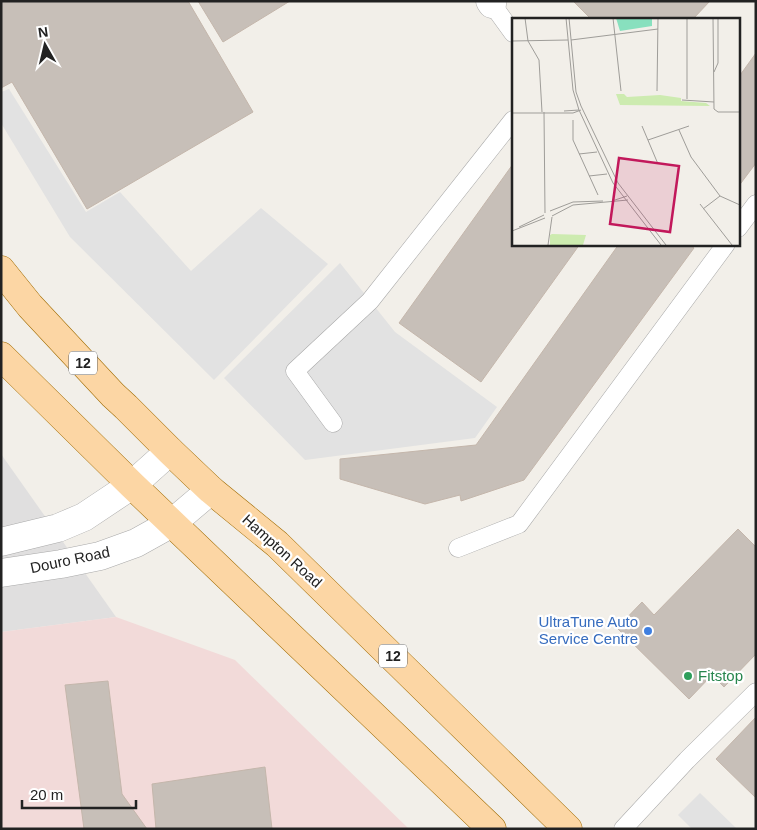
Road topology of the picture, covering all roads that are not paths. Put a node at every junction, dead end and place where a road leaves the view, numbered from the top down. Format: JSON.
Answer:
{"nodes":[{"id":1,"x":491,"y":2,"type":"edge"},
{"id":2,"x":512,"y":32,"type":"edge"},
{"id":3,"x":512,"y":121,"type":"edge"},
{"id":4,"x":756,"y":204,"type":"edge"},
{"id":5,"x":740,"y":225,"type":"edge"},
{"id":6,"x":725,"y":245,"type":"edge"},
{"id":7,"x":1,"y":270,"type":"edge"},
{"id":8,"x":1,"y":356,"type":"edge"},
{"id":9,"x":333,"y":423,"type":"dead end"},
{"id":10,"x":170,"y":451,"type":"junction"},
{"id":11,"x":132,"y":485,"type":"junction"},
{"id":12,"x":211,"y":490,"type":"junction"},
{"id":13,"x":172,"y":524,"type":"junction"},
{"id":14,"x":1,"y":542,"type":"edge"},
{"id":15,"x":458,"y":548,"type":"dead end"},
{"id":16,"x":1,"y":573,"type":"edge"},
{"id":17,"x":756,"y":692,"type":"edge"},
{"id":18,"x":492,"y":829,"type":"edge"},
{"id":19,"x":568,"y":829,"type":"edge"},
{"id":20,"x":623,"y":829,"type":"edge"}],
"edges":[{"from":1,"to":2,"type":"lane"},
{"from":3,"to":9,"type":"lane"},
{"from":4,"to":5,"type":"lane"},
{"from":6,"to":15,"type":"lane"},
{"from":7,"to":10,"type":"main road","name":"Hampton Road","number":"12"},
{"from":8,"to":11,"type":"main road"},
{"from":10,"to":11,"type":"street"},
{"from":10,"to":12,"type":"main road","name":"Hampton Road","number":"12"},
{"from":11,"to":13,"type":"main road"},
{"from":11,"to":14,"type":"street"},
{"from":12,"to":13,"type":"street","name":"Douro Road"},
{"from":12,"to":19,"type":"main road","name":"Hampton Road","number":"12"},
{"from":13,"to":16,"type":"street","name":"Douro Road"},
{"from":13,"to":18,"type":"main road"},
{"from":17,"to":20,"type":"lane"}]}
